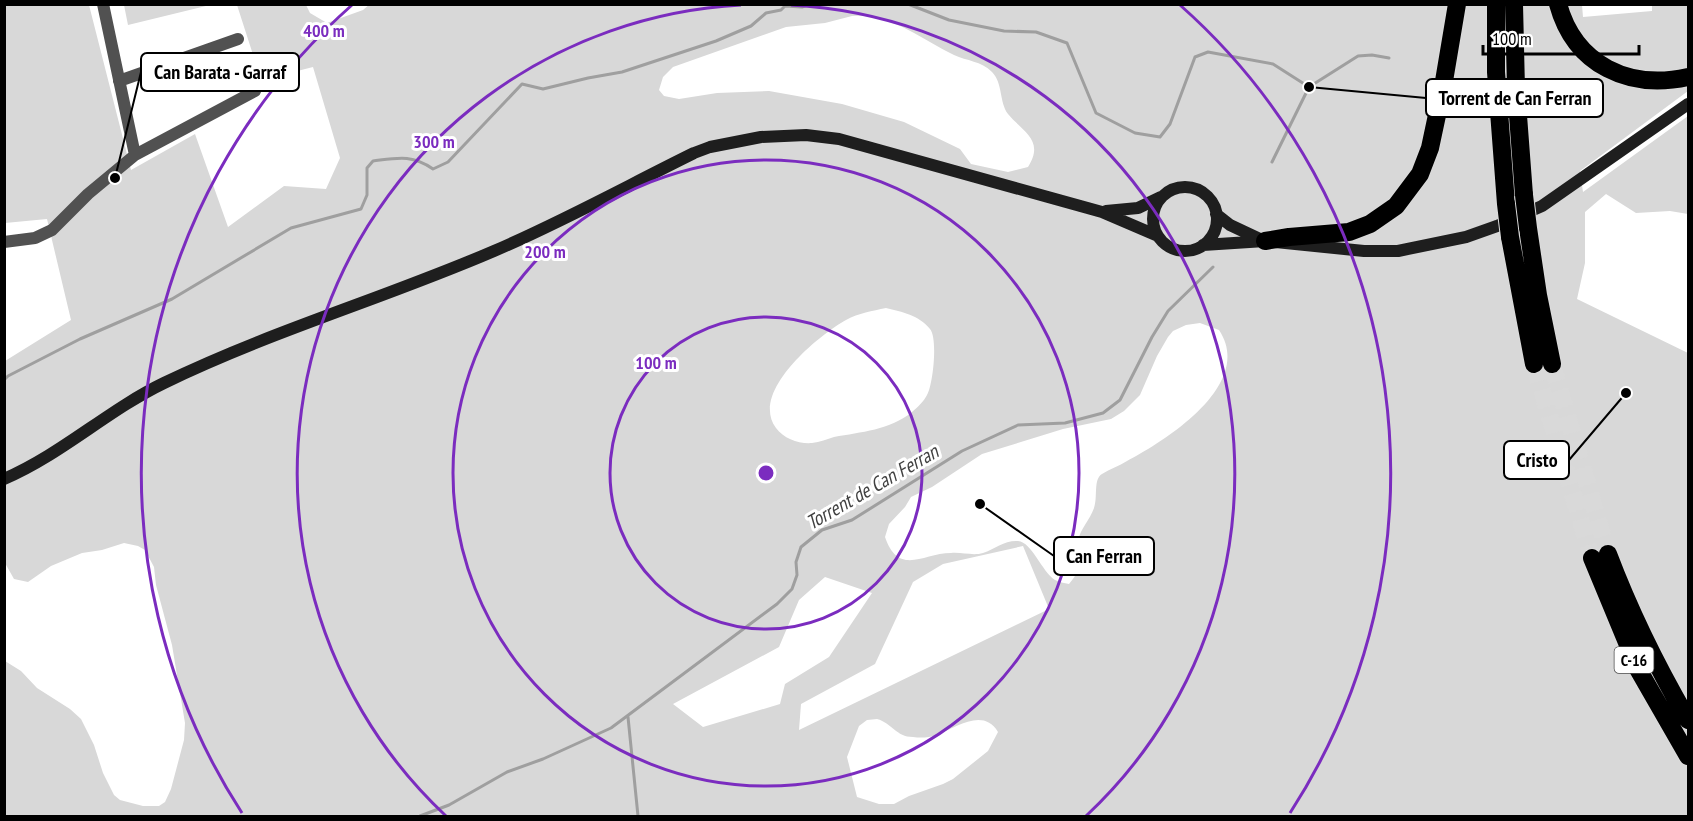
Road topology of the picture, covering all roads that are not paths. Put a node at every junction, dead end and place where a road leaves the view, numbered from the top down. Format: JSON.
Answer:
{"nodes":[{"id":1,"x":103,"y":4,"type":"edge"},
{"id":2,"x":1457,"y":4,"type":"edge"},
{"id":3,"x":1496,"y":4,"type":"edge"},
{"id":4,"x":1514,"y":4,"type":"edge"},
{"id":5,"x":1558,"y":4,"type":"edge"},
{"id":6,"x":238,"y":39,"type":"dead end"},
{"id":7,"x":1689,"y":77,"type":"edge"},
{"id":8,"x":119,"y":81,"type":"junction"},
{"id":9,"x":255,"y":91,"type":"dead end"},
{"id":10,"x":1689,"y":104,"type":"edge"},
{"id":11,"x":135,"y":155,"type":"junction"},
{"id":12,"x":1162,"y":197,"type":"junction"},
{"id":13,"x":1102,"y":212,"type":"junction"},
{"id":14,"x":1216,"y":214,"type":"junction"},
{"id":15,"x":1158,"y":236,"type":"junction"},
{"id":16,"x":1265,"y":241,"type":"junction"},
{"id":17,"x":4,"y":242,"type":"edge"},
{"id":18,"x":1203,"y":245,"type":"junction"},
{"id":19,"x":4,"y":479,"type":"edge"},
{"id":20,"x":1689,"y":720,"type":"edge"},
{"id":21,"x":1689,"y":756,"type":"edge"}],
"edges":[{"from":1,"to":8,"type":"street"},
{"from":2,"to":16,"type":"highway"},
{"from":3,"to":4,"type":"highway","bridge":true},
{"from":5,"to":7,"type":"highway"},
{"from":6,"to":8,"type":"street"},
{"from":8,"to":11,"type":"street"},
{"from":9,"to":11,"type":"street"},
{"from":10,"to":16,"type":"main road"},
{"from":11,"to":17,"type":"street"},
{"from":12,"to":13,"type":"main road"},
{"from":12,"to":14,"type":"main road"},
{"from":12,"to":15,"type":"main road"},
{"from":13,"to":15,"type":"main road"},
{"from":13,"to":19,"type":"main road"},
{"from":14,"to":16,"type":"main road"},
{"from":14,"to":18,"type":"main road"},
{"from":15,"to":18,"type":"main road"},
{"from":16,"to":18,"type":"main road"},
{"from":20,"to":21,"type":"highway","number":"C-16"}]}
